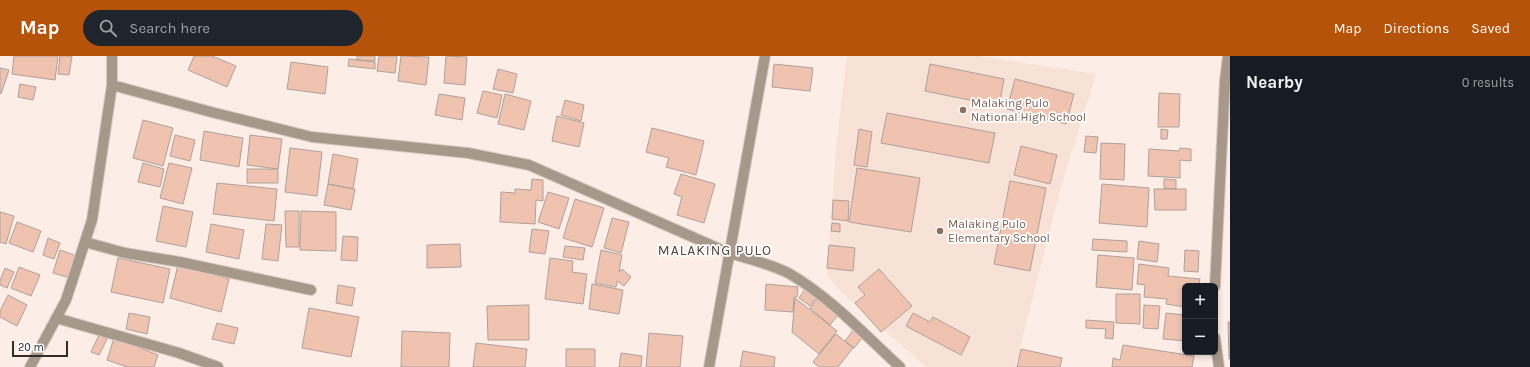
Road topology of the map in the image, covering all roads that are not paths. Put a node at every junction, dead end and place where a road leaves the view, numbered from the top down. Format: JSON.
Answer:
{"nodes":[{"id":1,"x":112,"y":56,"type":"edge"},
{"id":2,"x":765,"y":56,"type":"edge"},
{"id":3,"x":1228,"y":56,"type":"edge"},
{"id":4,"x":112,"y":85,"type":"junction"},
{"id":5,"x":85,"y":242,"type":"junction"},
{"id":6,"x":729,"y":253,"type":"junction"},
{"id":7,"x":1215,"y":283,"type":"edge"},
{"id":8,"x":311,"y":290,"type":"dead end"},
{"id":9,"x":56,"y":318,"type":"junction"},
{"id":10,"x":1217,"y":355,"type":"edge"},
{"id":11,"x":30,"y":367,"type":"edge"},
{"id":12,"x":218,"y":367,"type":"edge"},
{"id":13,"x":709,"y":367,"type":"edge"},
{"id":14,"x":900,"y":367,"type":"edge"},
{"id":15,"x":1219,"y":367,"type":"edge"}],
"edges":[{"from":1,"to":4,"type":"street"},
{"from":2,"to":6,"type":"street"},
{"from":3,"to":7,"type":"street"},
{"from":4,"to":5,"type":"street"},
{"from":4,"to":6,"type":"street"},
{"from":5,"to":8,"type":"street"},
{"from":5,"to":9,"type":"street"},
{"from":6,"to":13,"type":"street"},
{"from":6,"to":14,"type":"street"},
{"from":9,"to":11,"type":"street"},
{"from":9,"to":12,"type":"street"},
{"from":10,"to":15,"type":"street"}]}
